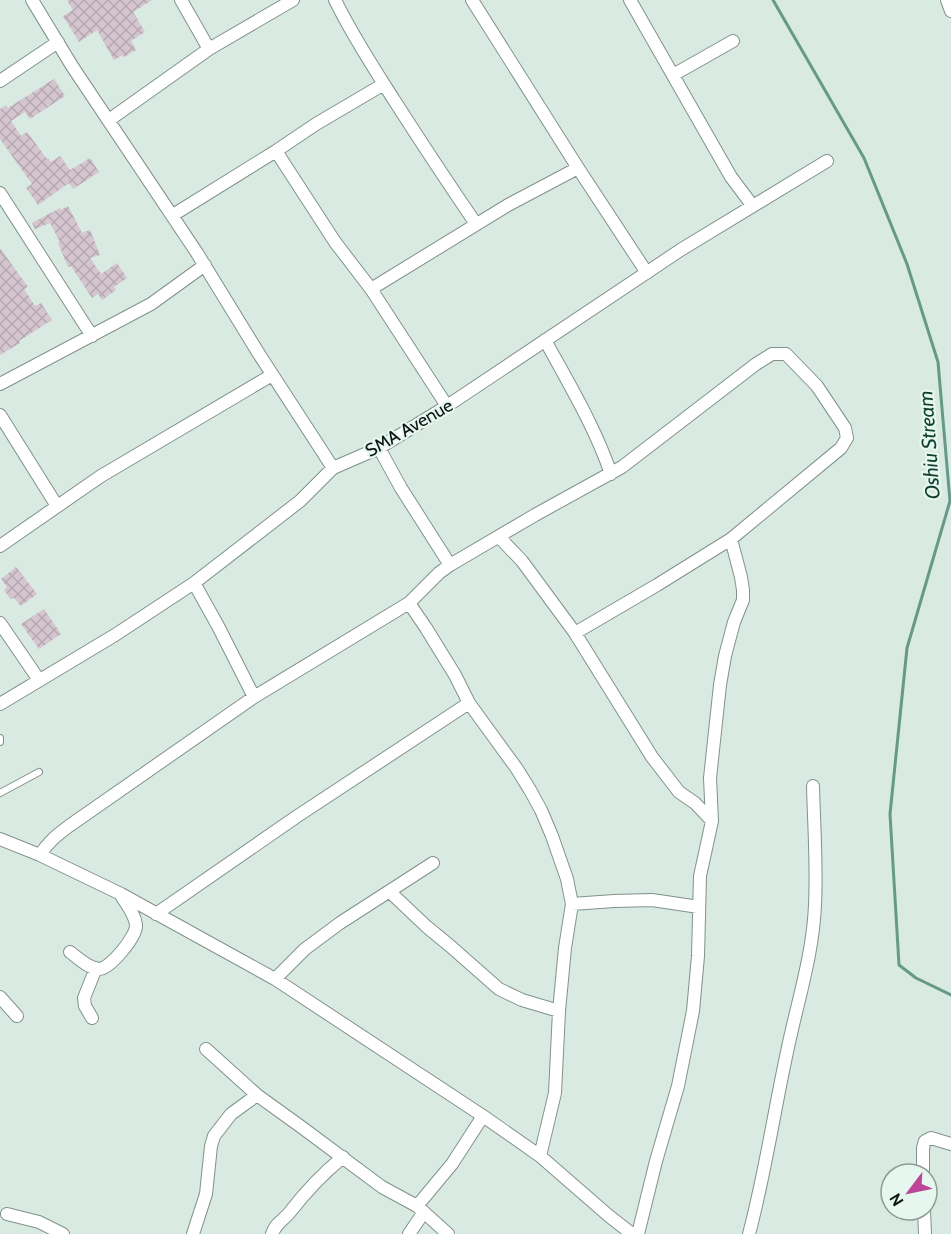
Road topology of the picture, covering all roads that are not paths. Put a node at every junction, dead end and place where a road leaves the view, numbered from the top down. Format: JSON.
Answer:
{"nodes":[{"id":1,"x":32,"y":0,"type":"edge"},
{"id":2,"x":181,"y":0,"type":"edge"},
{"id":3,"x":293,"y":0,"type":"edge"},
{"id":4,"x":335,"y":0,"type":"edge"},
{"id":5,"x":630,"y":0,"type":"edge"},
{"id":6,"x":947,"y":0,"type":"edge"},
{"id":7,"x":477,"y":2,"type":"edge"},
{"id":8,"x":951,"y":11,"type":"edge"},
{"id":9,"x":733,"y":41,"type":"dead end"},
{"id":10,"x":58,"y":42,"type":"junction"},
{"id":11,"x":209,"y":49,"type":"junction"},
{"id":12,"x":673,"y":75,"type":"junction"},
{"id":13,"x":0,"y":81,"type":"edge"},
{"id":14,"x":384,"y":84,"type":"junction"},
{"id":15,"x":110,"y":120,"type":"junction"},
{"id":16,"x":276,"y":152,"type":"junction"},
{"id":17,"x":827,"y":161,"type":"dead end"},
{"id":18,"x":578,"y":168,"type":"junction"},
{"id":19,"x":0,"y":193,"type":"edge"},
{"id":20,"x":752,"y":205,"type":"junction"},
{"id":21,"x":173,"y":215,"type":"junction"},
{"id":22,"x":476,"y":224,"type":"junction"},
{"id":23,"x":205,"y":265,"type":"junction"},
{"id":24,"x":647,"y":273,"type":"junction"},
{"id":25,"x":371,"y":289,"type":"junction"},
{"id":26,"x":92,"y":336,"type":"junction"},
{"id":27,"x":545,"y":340,"type":"junction"},
{"id":28,"x":272,"y":375,"type":"junction"},
{"id":29,"x":0,"y":384,"type":"edge"},
{"id":30,"x":447,"y":406,"type":"junction"},
{"id":31,"x":0,"y":415,"type":"edge"},
{"id":32,"x":379,"y":448,"type":"junction"},
{"id":33,"x":333,"y":468,"type":"junction"},
{"id":34,"x":610,"y":474,"type":"junction"},
{"id":35,"x":57,"y":506,"type":"junction"},
{"id":36,"x":498,"y":537,"type":"junction"},
{"id":37,"x":730,"y":539,"type":"junction"},
{"id":38,"x":0,"y":546,"type":"edge"},
{"id":39,"x":450,"y":565,"type":"junction"},
{"id":40,"x":194,"y":583,"type":"junction"},
{"id":41,"x":409,"y":603,"type":"junction"},
{"id":42,"x":0,"y":623,"type":"edge"},
{"id":43,"x":575,"y":633,"type":"junction"},
{"id":44,"x":39,"y":680,"type":"junction"},
{"id":45,"x":254,"y":697,"type":"junction"},
{"id":46,"x":469,"y":703,"type":"junction"},
{"id":47,"x":0,"y":704,"type":"edge"},
{"id":48,"x":39,"y":772,"type":"dead end"},
{"id":49,"x":813,"y":786,"type":"dead end"},
{"id":50,"x":0,"y":793,"type":"edge"},
{"id":51,"x":712,"y":821,"type":"junction"},
{"id":52,"x":0,"y":839,"type":"edge"},
{"id":53,"x":40,"y":855,"type":"junction"},
{"id":54,"x":433,"y":863,"type":"dead end"},
{"id":55,"x":390,"y":892,"type":"junction"},
{"id":56,"x":121,"y":894,"type":"junction"},
{"id":57,"x":572,"y":904,"type":"junction"},
{"id":58,"x":699,"y":908,"type":"junction"},
{"id":59,"x":156,"y":914,"type":"junction"},
{"id":60,"x":70,"y":952,"type":"dead end"},
{"id":61,"x":96,"y":968,"type":"junction"},
{"id":62,"x":275,"y":980,"type":"junction"},
{"id":63,"x":0,"y":996,"type":"edge"},
{"id":64,"x":559,"y":1011,"type":"junction"},
{"id":65,"x":17,"y":1016,"type":"dead end"},
{"id":66,"x":92,"y":1018,"type":"dead end"},
{"id":67,"x":206,"y":1049,"type":"dead end"},
{"id":68,"x":257,"y":1095,"type":"junction"},
{"id":69,"x":483,"y":1116,"type":"junction"},
{"id":70,"x":951,"y":1144,"type":"edge"},
{"id":71,"x":540,"y":1156,"type":"junction"},
{"id":72,"x":343,"y":1157,"type":"junction"},
{"id":73,"x":924,"y":1162,"type":"edge"},
{"id":74,"x":420,"y":1209,"type":"junction"},
{"id":75,"x":7,"y":1214,"type":"dead end"},
{"id":76,"x":63,"y":1234,"type":"edge"},
{"id":77,"x":194,"y":1234,"type":"edge"},
{"id":78,"x":272,"y":1234,"type":"edge"},
{"id":79,"x":409,"y":1234,"type":"edge"},
{"id":80,"x":448,"y":1234,"type":"edge"},
{"id":81,"x":632,"y":1234,"type":"edge"},
{"id":82,"x":638,"y":1234,"type":"edge"},
{"id":83,"x":749,"y":1234,"type":"edge"}],
"edges":[{"from":1,"to":10,"type":"street"},
{"from":2,"to":11,"type":"street"},
{"from":3,"to":11,"type":"street"},
{"from":4,"to":14,"type":"street"},
{"from":5,"to":12,"type":"street"},
{"from":6,"to":8,"type":"street"},
{"from":7,"to":18,"type":"street"},
{"from":9,"to":12,"type":"street"},
{"from":10,"to":13,"type":"street"},
{"from":10,"to":15,"type":"street"},
{"from":11,"to":15,"type":"street"},
{"from":12,"to":20,"type":"street"},
{"from":14,"to":16,"type":"street"},
{"from":14,"to":22,"type":"street"},
{"from":15,"to":21,"type":"street"},
{"from":16,"to":21,"type":"street"},
{"from":16,"to":25,"type":"street"},
{"from":17,"to":20,"type":"street","name":"SMA Avenue"},
{"from":18,"to":22,"type":"street"},
{"from":18,"to":24,"type":"street"},
{"from":19,"to":26,"type":"street"},
{"from":20,"to":24,"type":"street","name":"SMA Avenue"},
{"from":21,"to":23,"type":"street"},
{"from":22,"to":25,"type":"street"},
{"from":23,"to":26,"type":"street"},
{"from":23,"to":28,"type":"street"},
{"from":24,"to":27,"type":"street","name":"SMA Avenue"},
{"from":25,"to":30,"type":"street"},
{"from":26,"to":29,"type":"street"},
{"from":27,"to":30,"type":"street","name":"SMA Avenue"},
{"from":27,"to":34,"type":"street"},
{"from":28,"to":33,"type":"street"},
{"from":28,"to":35,"type":"street"},
{"from":30,"to":32,"type":"street","name":"SMA Avenue"},
{"from":31,"to":35,"type":"street"},
{"from":32,"to":33,"type":"street","name":"SMA Avenue"},
{"from":32,"to":39,"type":"street"},
{"from":33,"to":40,"type":"street","name":"SMA Avenue"},
{"from":34,"to":36,"type":"street"},
{"from":34,"to":37,"type":"street"},
{"from":35,"to":38,"type":"street"},
{"from":36,"to":39,"type":"street"},
{"from":36,"to":43,"type":"street"},
{"from":37,"to":43,"type":"street"},
{"from":37,"to":51,"type":"street"},
{"from":39,"to":41,"type":"street"},
{"from":40,"to":44,"type":"street","name":"SMA Avenue"},
{"from":40,"to":45,"type":"street"},
{"from":41,"to":45,"type":"street"},
{"from":41,"to":46,"type":"street"},
{"from":42,"to":44,"type":"street"},
{"from":43,"to":51,"type":"street"},
{"from":44,"to":47,"type":"street","name":"SMA Avenue"},
{"from":45,"to":53,"type":"street"},
{"from":46,"to":57,"type":"street"},
{"from":46,"to":59,"type":"street"},
{"from":48,"to":50,"type":"lane"},
{"from":49,"to":83,"type":"street"},
{"from":51,"to":58,"type":"street"},
{"from":52,"to":53,"type":"street"},
{"from":53,"to":56,"type":"street"},
{"from":54,"to":55,"type":"street"},
{"from":55,"to":62,"type":"street"},
{"from":55,"to":64,"type":"street"},
{"from":56,"to":59,"type":"street"},
{"from":56,"to":61,"type":"street"},
{"from":57,"to":58,"type":"street"},
{"from":57,"to":64,"type":"street"},
{"from":58,"to":82,"type":"street"},
{"from":59,"to":62,"type":"street"},
{"from":60,"to":61,"type":"street"},
{"from":61,"to":66,"type":"street"},
{"from":62,"to":69,"type":"street"},
{"from":63,"to":65,"type":"street"},
{"from":64,"to":71,"type":"street"},
{"from":67,"to":68,"type":"street"},
{"from":68,"to":72,"type":"street"},
{"from":68,"to":77,"type":"street"},
{"from":69,"to":71,"type":"street"},
{"from":69,"to":74,"type":"street"},
{"from":70,"to":73,"type":"street"},
{"from":71,"to":81,"type":"street"},
{"from":72,"to":74,"type":"street"},
{"from":72,"to":78,"type":"street"},
{"from":74,"to":79,"type":"street"},
{"from":74,"to":80,"type":"street"},
{"from":75,"to":76,"type":"street"}]}
